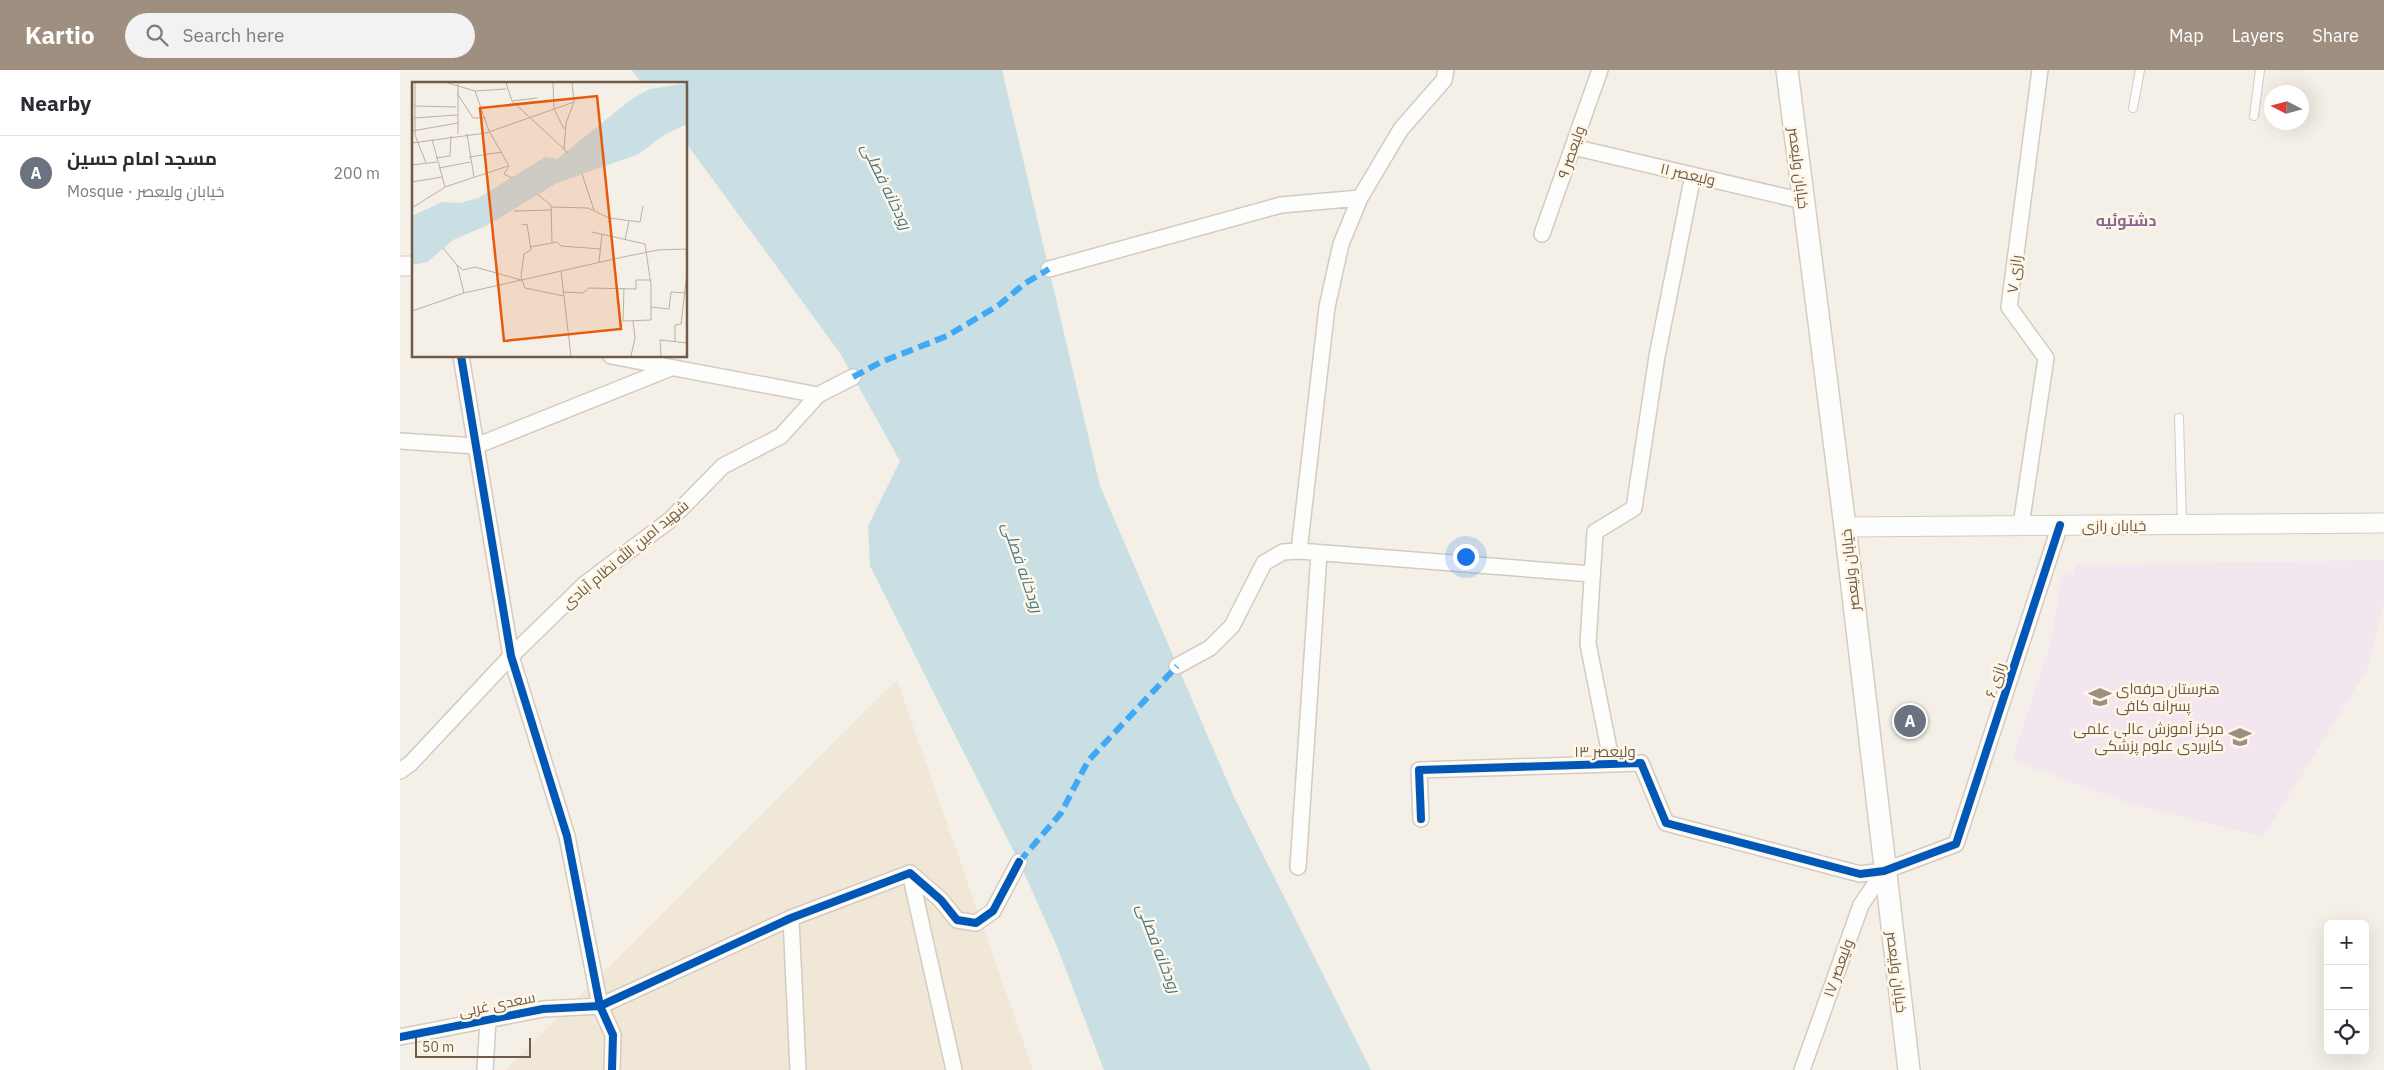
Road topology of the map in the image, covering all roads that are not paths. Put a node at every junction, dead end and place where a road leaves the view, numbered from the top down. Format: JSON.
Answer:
{"nodes":[{"id":1,"x":1446,"y":70,"type":"edge"},
{"id":2,"x":1600,"y":70,"type":"edge"},
{"id":3,"x":1787,"y":70,"type":"edge"},
{"id":4,"x":2040,"y":70,"type":"edge"},
{"id":5,"x":2140,"y":70,"type":"edge"},
{"id":6,"x":2260,"y":70,"type":"edge"},
{"id":7,"x":2133,"y":108,"type":"dead end"},
{"id":8,"x":2254,"y":116,"type":"dead end"},
{"id":9,"x":1573,"y":147,"type":"junction"},
{"id":10,"x":1693,"y":175,"type":"junction"},
{"id":11,"x":1360,"y":198,"type":"junction"},
{"id":12,"x":1804,"y":201,"type":"junction"},
{"id":13,"x":1542,"y":234,"type":"dead end"},
{"id":14,"x":1049,"y":269,"type":"dead end"},
{"id":15,"x":461,"y":358,"type":"edge"},
{"id":16,"x":621,"y":358,"type":"edge"},
{"id":17,"x":671,"y":368,"type":"junction"},
{"id":18,"x":853,"y":377,"type":"dead end"},
{"id":19,"x":818,"y":395,"type":"junction"},
{"id":20,"x":2179,"y":418,"type":"dead end"},
{"id":21,"x":400,"y":441,"type":"edge"},
{"id":22,"x":476,"y":446,"type":"junction"},
{"id":23,"x":2384,"y":523,"type":"edge"},
{"id":24,"x":2182,"y":524,"type":"junction"},
{"id":25,"x":2021,"y":525,"type":"junction"},
{"id":26,"x":2060,"y":525,"type":"junction"},
{"id":27,"x":1845,"y":526,"type":"junction"},
{"id":28,"x":1299,"y":551,"type":"junction"},
{"id":29,"x":1319,"y":553,"type":"junction"},
{"id":30,"x":1592,"y":574,"type":"junction"},
{"id":31,"x":511,"y":656,"type":"junction"},
{"id":32,"x":1177,"y":666,"type":"dead end"},
{"id":33,"x":1612,"y":764,"type":"junction"},
{"id":34,"x":400,"y":771,"type":"edge"},
{"id":35,"x":1421,"y":819,"type":"dead end"},
{"id":36,"x":1020,"y":862,"type":"dead end"},
{"id":37,"x":1298,"y":867,"type":"dead end"},
{"id":38,"x":1884,"y":871,"type":"junction"},
{"id":39,"x":910,"y":873,"type":"junction"},
{"id":40,"x":791,"y":918,"type":"junction"},
{"id":41,"x":600,"y":1006,"type":"junction"},
{"id":42,"x":488,"y":1020,"type":"junction"},
{"id":43,"x":400,"y":1038,"type":"edge"},
{"id":44,"x":485,"y":1070,"type":"edge"},
{"id":45,"x":612,"y":1070,"type":"edge"},
{"id":46,"x":798,"y":1070,"type":"edge"},
{"id":47,"x":954,"y":1070,"type":"edge"},
{"id":48,"x":1802,"y":1070,"type":"edge"},
{"id":49,"x":1909,"y":1070,"type":"edge"}],
"edges":[{"from":1,"to":11,"type":"street"},
{"from":2,"to":9,"type":"street","name":"ولیعصر ۹"},
{"from":3,"to":12,"type":"main road","name":"خیابان ولیعصر"},
{"from":4,"to":25,"type":"street","name":"رازی ۷"},
{"from":5,"to":7,"type":"lane"},
{"from":6,"to":8,"type":"lane"},
{"from":9,"to":10,"type":"street","name":"ولیعصر ۱۱"},
{"from":9,"to":13,"type":"street","name":"ولیعصر ۹"},
{"from":10,"to":12,"type":"street","name":"ولیعصر ۱۱"},
{"from":10,"to":30,"type":"street"},
{"from":11,"to":14,"type":"street"},
{"from":11,"to":28,"type":"street"},
{"from":12,"to":27,"type":"main road","name":"خیابان ولیعصر"},
{"from":15,"to":22,"type":"street"},
{"from":16,"to":17,"type":"street"},
{"from":17,"to":19,"type":"street"},
{"from":17,"to":22,"type":"street"},
{"from":18,"to":19,"type":"street"},
{"from":19,"to":31,"type":"street","name":"شهید امین الله نظام آبادی"},
{"from":20,"to":24,"type":"lane"},
{"from":21,"to":22,"type":"street"},
{"from":22,"to":31,"type":"street"},
{"from":23,"to":24,"type":"street","name":"خیابان رازی"},
{"from":24,"to":26,"type":"street","name":"خیابان رازی"},
{"from":25,"to":26,"type":"street","name":"خیابان رازی"},
{"from":25,"to":27,"type":"street","name":"خیابان رازی"},
{"from":26,"to":38,"type":"street","name":"رازی ۶"},
{"from":27,"to":38,"type":"main road","name":"خیابان ولیعصر"},
{"from":28,"to":29,"type":"street"},
{"from":28,"to":32,"type":"street"},
{"from":29,"to":30,"type":"street"},
{"from":29,"to":37,"type":"street"},
{"from":30,"to":33,"type":"street"},
{"from":31,"to":34,"type":"street","name":"شهید امین الله نظام آبادی"},
{"from":31,"to":41,"type":"street"},
{"from":33,"to":35,"type":"street","name":"ولیعصر ۱۳"},
{"from":33,"to":38,"type":"street","name":"ولیعصر ۱۳"},
{"from":36,"to":39,"type":"street"},
{"from":38,"to":48,"type":"street","name":"ولیعصر ۱۷"},
{"from":38,"to":49,"type":"main road","name":"خیابان ولیعصر"},
{"from":39,"to":40,"type":"street"},
{"from":39,"to":47,"type":"street"},
{"from":40,"to":41,"type":"street"},
{"from":40,"to":46,"type":"street"},
{"from":41,"to":42,"type":"street","name":"سعدی غربی"},
{"from":41,"to":45,"type":"street"},
{"from":42,"to":43,"type":"street","name":"سعدی غربی"},
{"from":42,"to":44,"type":"street"}]}
